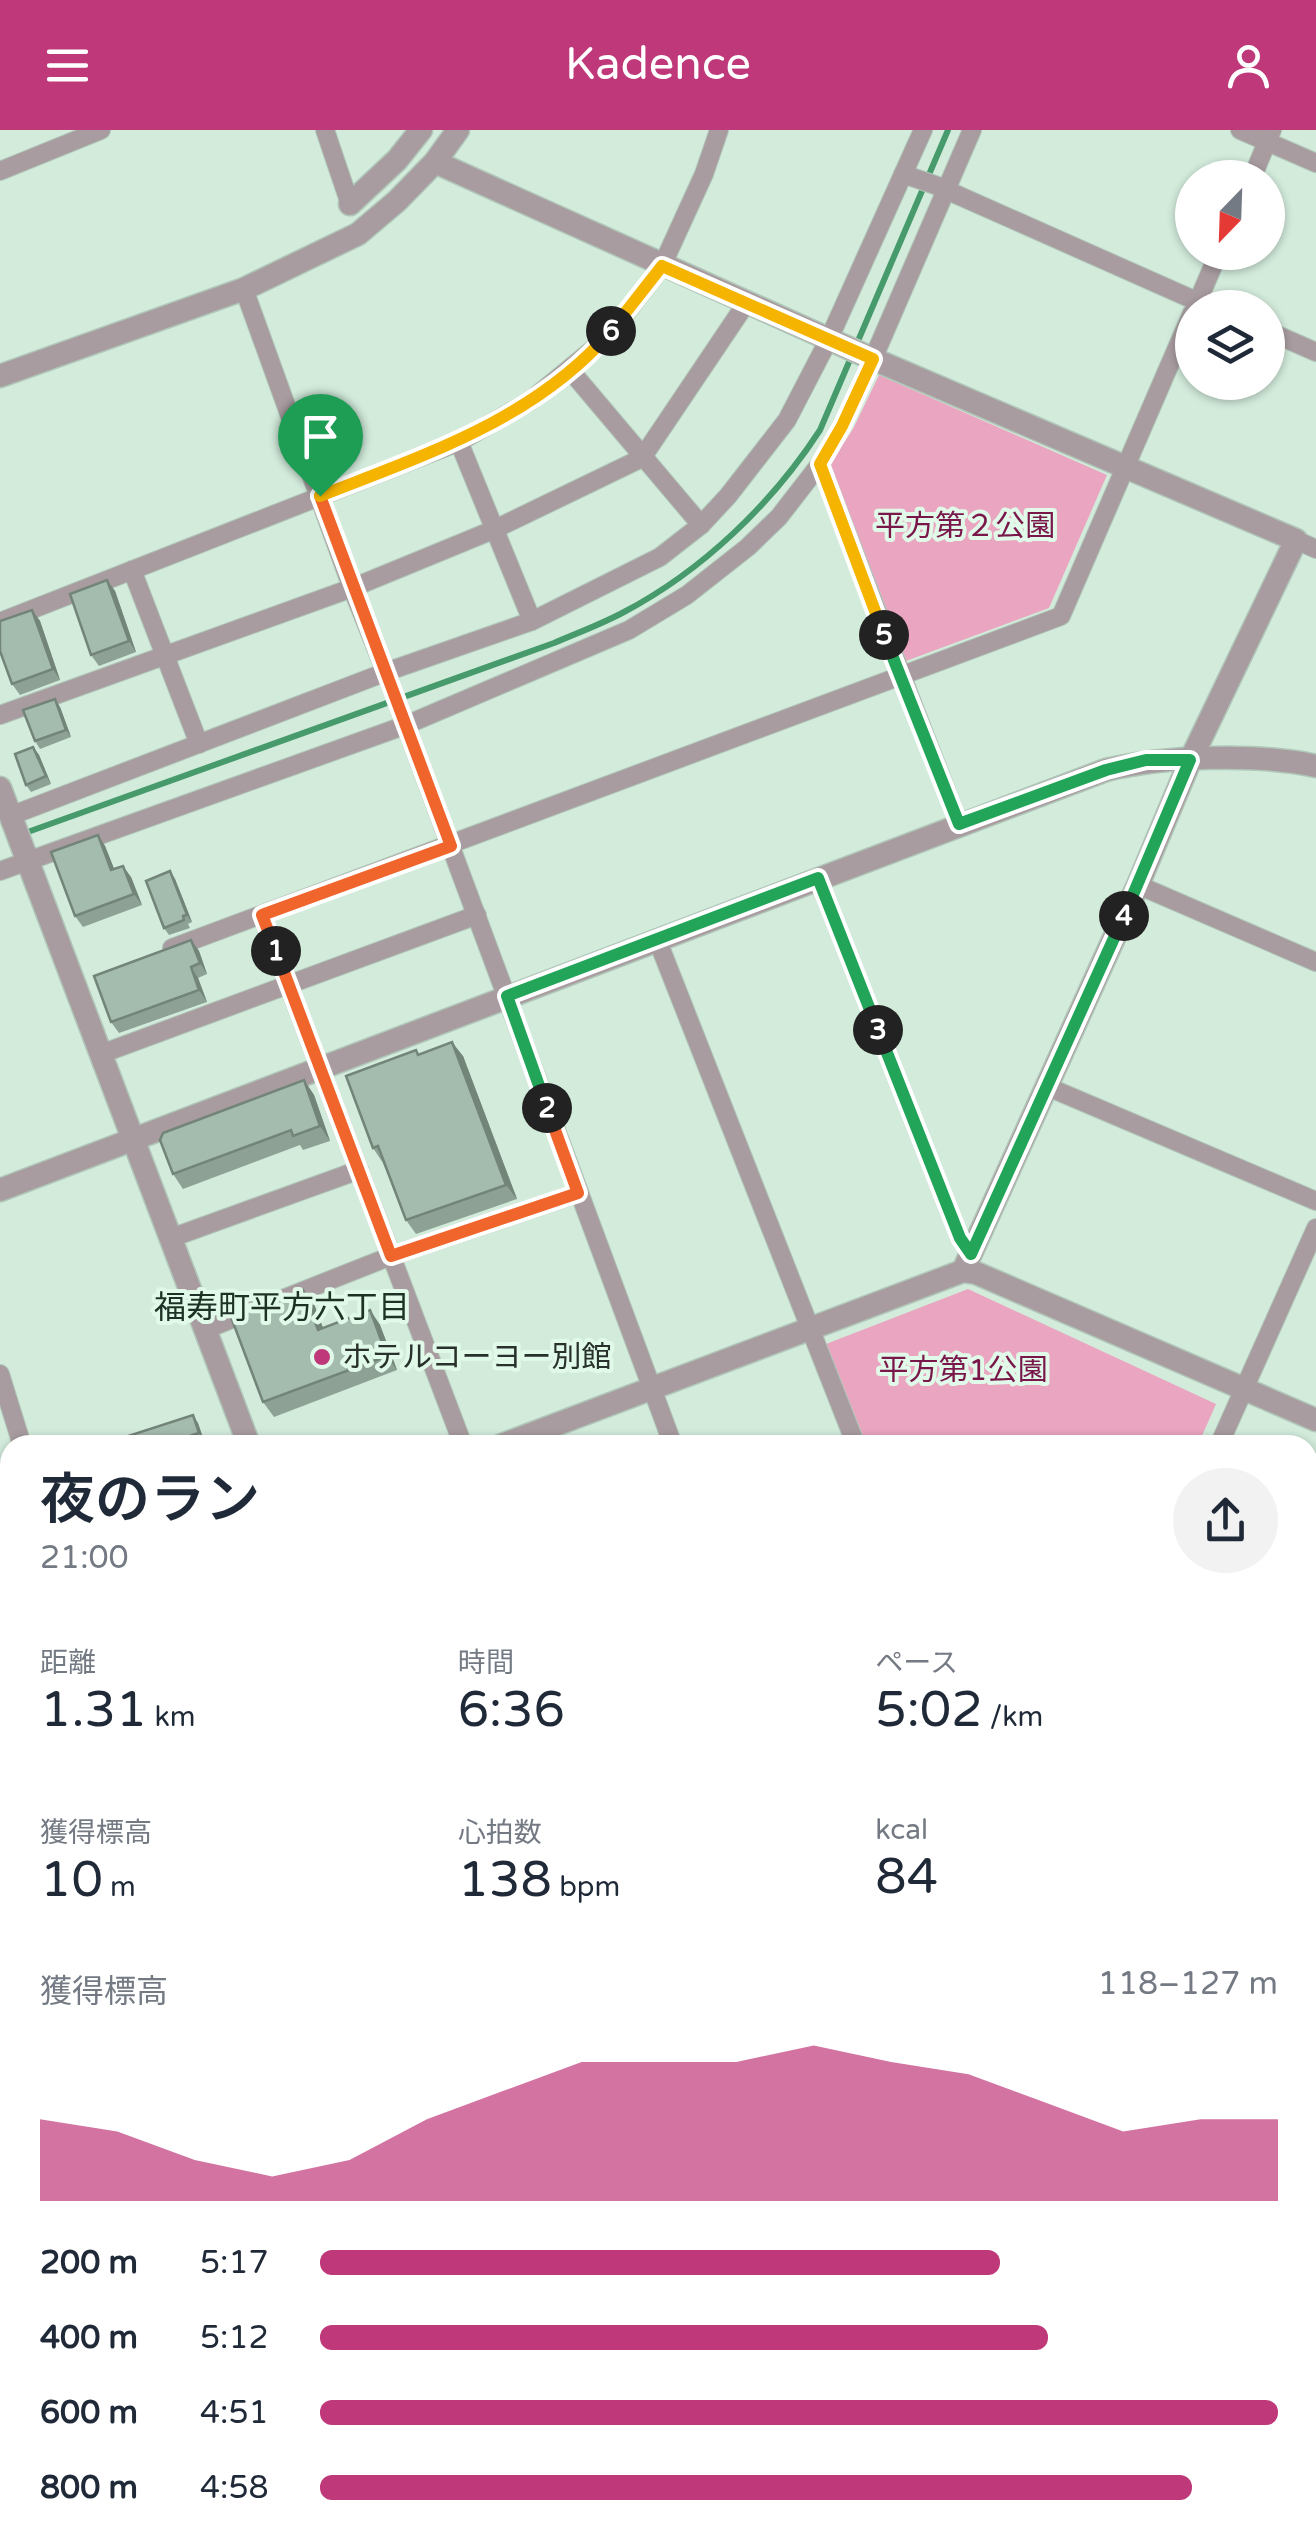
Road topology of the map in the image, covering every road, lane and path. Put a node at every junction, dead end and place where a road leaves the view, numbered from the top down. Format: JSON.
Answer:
{"nodes":[{"id":1,"x":101,"y":130,"type":"edge"},
{"id":2,"x":325,"y":130,"type":"edge"},
{"id":3,"x":422,"y":130,"type":"edge"},
{"id":4,"x":458,"y":130,"type":"edge"},
{"id":5,"x":719,"y":130,"type":"edge"},
{"id":6,"x":923,"y":130,"type":"edge"},
{"id":7,"x":972,"y":130,"type":"edge"},
{"id":8,"x":1240,"y":130,"type":"edge"},
{"id":9,"x":1270,"y":136,"type":"edge"},
{"id":10,"x":1260,"y":160,"type":"edge"},
{"id":11,"x":436,"y":162,"type":"junction"},
{"id":12,"x":1316,"y":163,"type":"edge"},
{"id":13,"x":0,"y":171,"type":"edge"},
{"id":14,"x":907,"y":174,"type":"junction"},
{"id":15,"x":941,"y":188,"type":"junction"},
{"id":16,"x":350,"y":204,"type":"joint"},
{"id":17,"x":662,"y":266,"type":"junction"},
{"id":18,"x":244,"y":289,"type":"junction"},
{"id":19,"x":1175,"y":297,"type":"edge"},
{"id":20,"x":747,"y":302,"type":"junction"},
{"id":21,"x":1285,"y":338,"type":"edge"},
{"id":22,"x":832,"y":341,"type":"junction"},
{"id":23,"x":1316,"y":352,"type":"edge"},
{"id":24,"x":869,"y":357,"type":"junction"},
{"id":25,"x":1175,"y":360,"type":"edge"},
{"id":26,"x":570,"y":370,"type":"junction"},
{"id":27,"x":0,"y":376,"type":"edge"},
{"id":28,"x":459,"y":442,"type":"junction"},
{"id":29,"x":642,"y":458,"type":"junction"},
{"id":30,"x":820,"y":464,"type":"junction"},
{"id":31,"x":1125,"y":467,"type":"junction"},
{"id":32,"x":320,"y":496,"type":"junction"},
{"id":33,"x":701,"y":525,"type":"junction"},
{"id":34,"x":493,"y":530,"type":"junction"},
{"id":35,"x":1306,"y":544,"type":"edge"},
{"id":36,"x":132,"y":570,"type":"junction"},
{"id":37,"x":352,"y":588,"type":"junction"},
{"id":38,"x":532,"y":621,"type":"junction"},
{"id":39,"x":0,"y":622,"type":"edge"},
{"id":40,"x":166,"y":655,"type":"junction"},
{"id":41,"x":900,"y":676,"type":"junction"},
{"id":42,"x":388,"y":678,"type":"junction"},
{"id":43,"x":0,"y":716,"type":"edge"},
{"id":44,"x":404,"y":718,"type":"junction"},
{"id":45,"x":200,"y":744,"type":"junction"},
{"id":46,"x":1190,"y":760,"type":"junction"},
{"id":47,"x":1316,"y":766,"type":"edge"},
{"id":48,"x":0,"y":788,"type":"edge"},
{"id":49,"x":959,"y":824,"type":"junction"},
{"id":50,"x":18,"y":836,"type":"junction"},
{"id":51,"x":451,"y":846,"type":"junction"},
{"id":52,"x":0,"y":871,"type":"edge"},
{"id":53,"x":818,"y":878,"type":"junction"},
{"id":54,"x":1138,"y":885,"type":"junction"},
{"id":55,"x":262,"y":915,"type":"junction"},
{"id":56,"x":477,"y":915,"type":"junction"},
{"id":57,"x":657,"y":939,"type":"junction"},
{"id":58,"x":160,"y":953,"type":"edge"},
{"id":59,"x":1316,"y":962,"type":"edge"},
{"id":60,"x":289,"y":985,"type":"junction"},
{"id":61,"x":507,"y":996,"type":"junction"},
{"id":62,"x":101,"y":1054,"type":"junction"},
{"id":63,"x":320,"y":1068,"type":"junction"},
{"id":64,"x":1048,"y":1087,"type":"junction"},
{"id":65,"x":133,"y":1140,"type":"junction"},
{"id":66,"x":359,"y":1170,"type":"junction"},
{"id":67,"x":0,"y":1190,"type":"edge"},
{"id":68,"x":578,"y":1193,"type":"junction"},
{"id":69,"x":1316,"y":1201,"type":"edge"},
{"id":70,"x":1316,"y":1228,"type":"edge"},
{"id":71,"x":170,"y":1238,"type":"junction"},
{"id":72,"x":391,"y":1256,"type":"junction"},
{"id":73,"x":967,"y":1262,"type":"junction"},
{"id":74,"x":812,"y":1328,"type":"junction"},
{"id":75,"x":205,"y":1330,"type":"junction"},
{"id":76,"x":0,"y":1374,"type":"edge"},
{"id":77,"x":651,"y":1389,"type":"junction"},
{"id":78,"x":1246,"y":1390,"type":"junction"},
{"id":79,"x":1316,"y":1420,"type":"edge"},
{"id":80,"x":19,"y":1435,"type":"edge"},
{"id":81,"x":245,"y":1435,"type":"edge"},
{"id":82,"x":459,"y":1435,"type":"edge"},
{"id":83,"x":529,"y":1435,"type":"edge"},
{"id":84,"x":669,"y":1435,"type":"edge"},
{"id":85,"x":852,"y":1435,"type":"edge"},
{"id":86,"x":1224,"y":1435,"type":"edge"}],
"edges":[{"from":1,"to":13,"type":"street"},
{"from":2,"to":16,"type":"street"},
{"from":3,"to":16,"type":"street"},
{"from":4,"to":11,"type":"street"},
{"from":5,"to":17,"type":"street"},
{"from":6,"to":14,"type":"street"},
{"from":7,"to":15,"type":"street"},
{"from":8,"to":9,"type":"street"},
{"from":9,"to":10,"type":"street"},
{"from":9,"to":12,"type":"street"},
{"from":11,"to":17,"type":"street"},
{"from":11,"to":18,"type":"street"},
{"from":14,"to":15,"type":"street"},
{"from":14,"to":22,"type":"street"},
{"from":15,"to":19,"type":"street"},
{"from":15,"to":24,"type":"street"},
{"from":17,"to":20,"type":"street"},
{"from":17,"to":26,"type":"street"},
{"from":18,"to":27,"type":"street"},
{"from":18,"to":32,"type":"street"},
{"from":20,"to":22,"type":"street"},
{"from":20,"to":29,"type":"street"},
{"from":21,"to":23,"type":"street"},
{"from":22,"to":24,"type":"street"},
{"from":22,"to":33,"type":"street"},
{"from":24,"to":30,"type":"street"},
{"from":24,"to":31,"type":"street"},
{"from":25,"to":31,"type":"street"},
{"from":26,"to":28,"type":"street"},
{"from":26,"to":29,"type":"street"},
{"from":28,"to":32,"type":"street"},
{"from":28,"to":34,"type":"street"},
{"from":29,"to":33,"type":"street"},
{"from":29,"to":34,"type":"street"},
{"from":30,"to":41,"type":"street"},
{"from":30,"to":44,"type":"street"},
{"from":31,"to":35,"type":"street"},
{"from":31,"to":41,"type":"street"},
{"from":32,"to":36,"type":"street"},
{"from":32,"to":37,"type":"street"},
{"from":33,"to":38,"type":"street"},
{"from":34,"to":37,"type":"street"},
{"from":34,"to":38,"type":"street"},
{"from":35,"to":46,"type":"street"},
{"from":36,"to":39,"type":"street"},
{"from":36,"to":40,"type":"street"},
{"from":37,"to":40,"type":"street"},
{"from":37,"to":42,"type":"street"},
{"from":38,"to":42,"type":"street"},
{"from":40,"to":43,"type":"street"},
{"from":40,"to":45,"type":"street"},
{"from":41,"to":49,"type":"street"},
{"from":41,"to":51,"type":"street"},
{"from":42,"to":44,"type":"street"},
{"from":42,"to":45,"type":"street"},
{"from":44,"to":50,"type":"street"},
{"from":44,"to":51,"type":"street"},
{"from":45,"to":50,"type":"street"},
{"from":46,"to":47,"type":"street"},
{"from":46,"to":49,"type":"street"},
{"from":46,"to":54,"type":"street"},
{"from":48,"to":50,"type":"street"},
{"from":49,"to":53,"type":"street"},
{"from":50,"to":52,"type":"street"},
{"from":50,"to":62,"type":"street"},
{"from":51,"to":55,"type":"street"},
{"from":51,"to":56,"type":"street"},
{"from":53,"to":57,"type":"street"},
{"from":53,"to":73,"type":"street"},
{"from":54,"to":59,"type":"street"},
{"from":54,"to":64,"type":"street"},
{"from":55,"to":58,"type":"street"},
{"from":55,"to":60,"type":"street"},
{"from":56,"to":60,"type":"street"},
{"from":56,"to":61,"type":"street"},
{"from":57,"to":61,"type":"street"},
{"from":57,"to":74,"type":"street"},
{"from":60,"to":62,"type":"street"},
{"from":60,"to":63,"type":"street"},
{"from":61,"to":63,"type":"street"},
{"from":61,"to":68,"type":"street"},
{"from":62,"to":65,"type":"street"},
{"from":63,"to":65,"type":"street"},
{"from":63,"to":66,"type":"street"},
{"from":64,"to":69,"type":"street"},
{"from":64,"to":73,"type":"street"},
{"from":65,"to":67,"type":"street"},
{"from":65,"to":71,"type":"street"},
{"from":66,"to":71,"type":"street"},
{"from":66,"to":72,"type":"street"},
{"from":68,"to":72,"type":"street"},
{"from":68,"to":77,"type":"street"},
{"from":70,"to":78,"type":"street"},
{"from":71,"to":75,"type":"street"},
{"from":72,"to":75,"type":"street"},
{"from":72,"to":82,"type":"street"},
{"from":73,"to":74,"type":"street"},
{"from":73,"to":78,"type":"street"},
{"from":74,"to":77,"type":"street"},
{"from":74,"to":85,"type":"street"},
{"from":75,"to":81,"type":"street"},
{"from":76,"to":80,"type":"street"},
{"from":77,"to":83,"type":"street"},
{"from":77,"to":84,"type":"street"},
{"from":78,"to":79,"type":"street"},
{"from":78,"to":86,"type":"street"}]}
